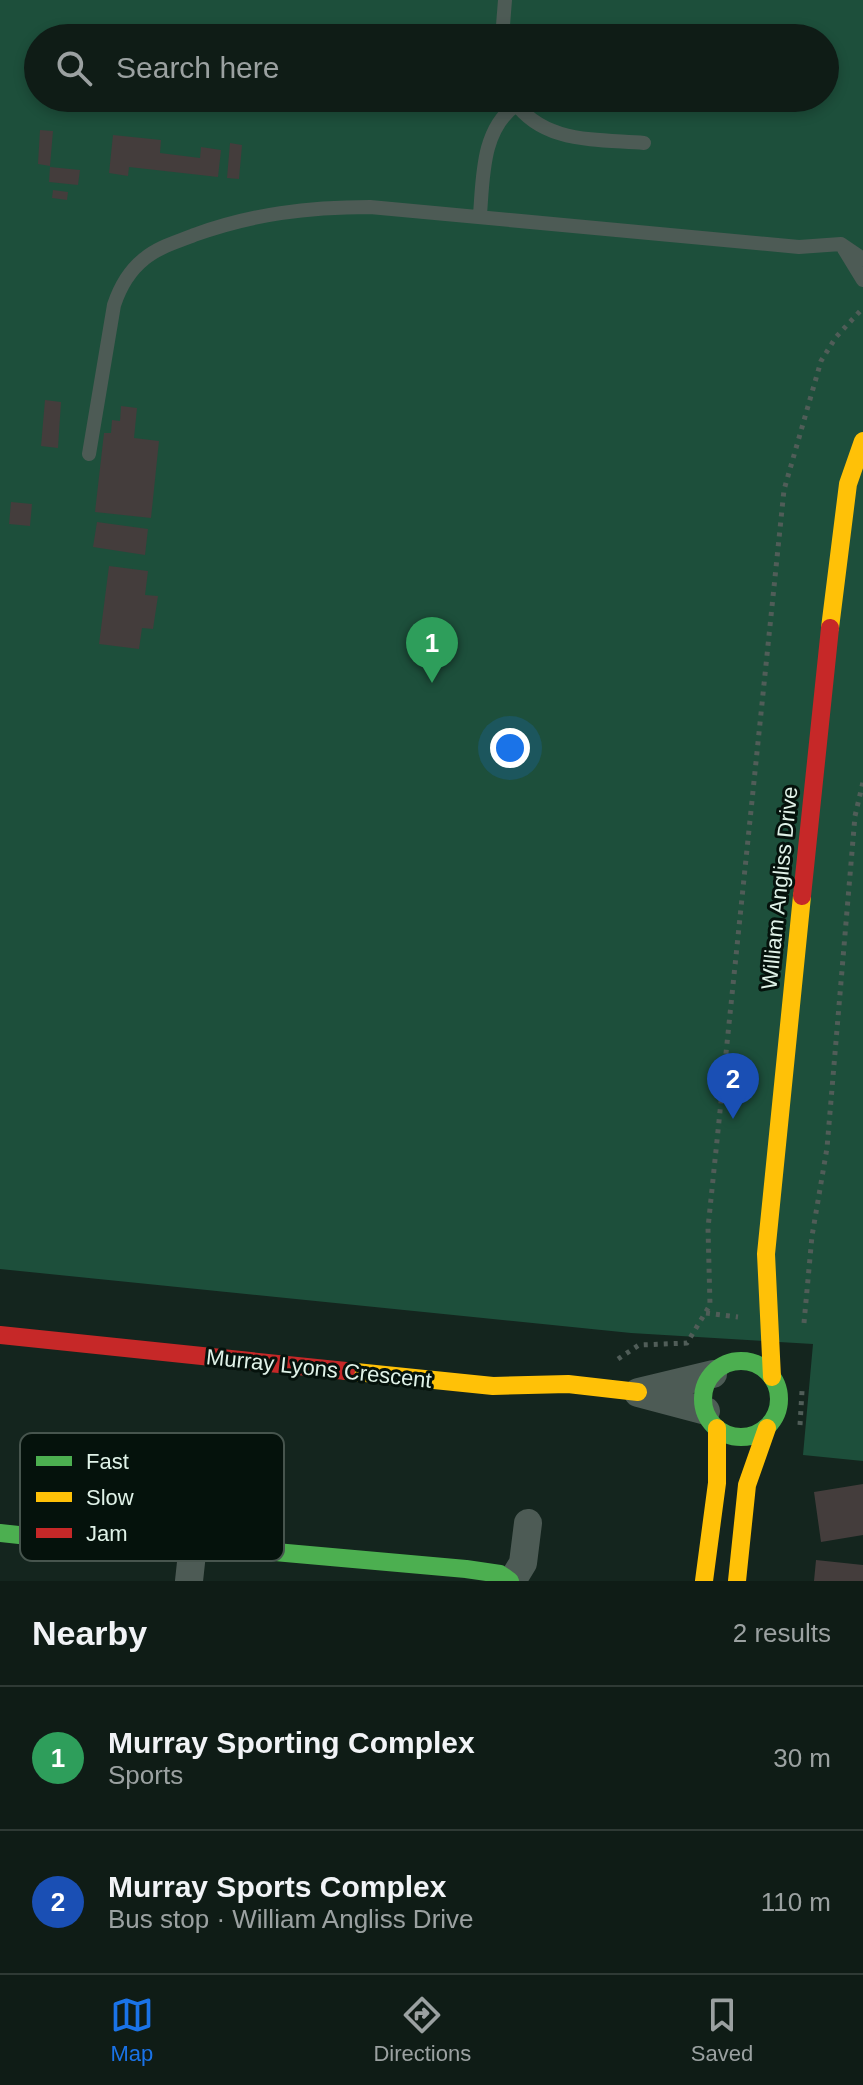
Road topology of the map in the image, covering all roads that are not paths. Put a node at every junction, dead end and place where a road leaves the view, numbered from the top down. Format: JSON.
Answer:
{"nodes":[{"id":1,"x":505,"y":0,"type":"edge"},
{"id":2,"x":503,"y":24,"type":"edge"},
{"id":3,"x":504,"y":112,"type":"edge"},
{"id":4,"x":523,"y":112,"type":"edge"},
{"id":5,"x":644,"y":143,"type":"dead end"},
{"id":6,"x":480,"y":215,"type":"junction"},
{"id":7,"x":841,"y":244,"type":"junction"},
{"id":8,"x":863,"y":259,"type":"edge"},
{"id":9,"x":863,"y":280,"type":"edge"},
{"id":10,"x":863,"y":441,"type":"edge"},
{"id":11,"x":89,"y":454,"type":"dead end"},
{"id":12,"x":863,"y":492,"type":"edge"},
{"id":13,"x":842,"y":527,"type":"junction"},
{"id":14,"x":766,"y":1254,"type":"junction"},
{"id":15,"x":749,"y":1312,"type":"dead end"},
{"id":16,"x":0,"y":1335,"type":"edge"},
{"id":17,"x":736,"y":1341,"type":"dead end"},
{"id":18,"x":720,"y":1369,"type":"junction"},
{"id":19,"x":772,"y":1377,"type":"junction"},
{"id":20,"x":638,"y":1392,"type":"junction"},
{"id":21,"x":711,"y":1420,"type":"junction"},
{"id":22,"x":767,"y":1428,"type":"junction"},
{"id":23,"x":528,"y":1523,"type":"dead end"},
{"id":24,"x":0,"y":1533,"type":"edge"},
{"id":25,"x":20,"y":1535,"type":"edge"},
{"id":26,"x":284,"y":1552,"type":"edge"},
{"id":27,"x":191,"y":1561,"type":"edge"},
{"id":28,"x":189,"y":1581,"type":"edge"},
{"id":29,"x":511,"y":1581,"type":"edge"},
{"id":30,"x":704,"y":1581,"type":"edge"},
{"id":31,"x":737,"y":1581,"type":"edge"}],
"edges":[{"from":1,"to":2,"type":"lane"},
{"from":3,"to":6,"type":"lane"},
{"from":4,"to":5,"type":"lane"},
{"from":6,"to":7,"type":"lane"},
{"from":6,"to":11,"type":"lane"},
{"from":7,"to":8,"type":"lane"},
{"from":7,"to":9,"type":"lane"},
{"from":10,"to":13,"type":"street","name":"William Angliss Drive"},
{"from":12,"to":13,"type":"street"},
{"from":13,"to":14,"type":"street","name":"William Angliss Drive"},
{"from":14,"to":15,"type":"street","name":"William Angliss Drive"},
{"from":14,"to":19,"type":"street","name":"William Angliss Drive"},
{"from":16,"to":20,"type":"street","name":"Murray Lyons Crescent"},
{"from":17,"to":18,"type":"street"},
{"from":18,"to":19,"type":"street"},
{"from":18,"to":20,"type":"street","name":"Murray Lyons Crescent"},
{"from":18,"to":21,"type":"street"},
{"from":19,"to":22,"type":"street"},
{"from":20,"to":21,"type":"street","name":"Murray Lyons Crescent"},
{"from":21,"to":22,"type":"street"},
{"from":21,"to":30,"type":"street"},
{"from":22,"to":31,"type":"street"},
{"from":23,"to":29,"type":"street"},
{"from":24,"to":25,"type":"street"},
{"from":26,"to":29,"type":"street"},
{"from":27,"to":28,"type":"street"}]}
